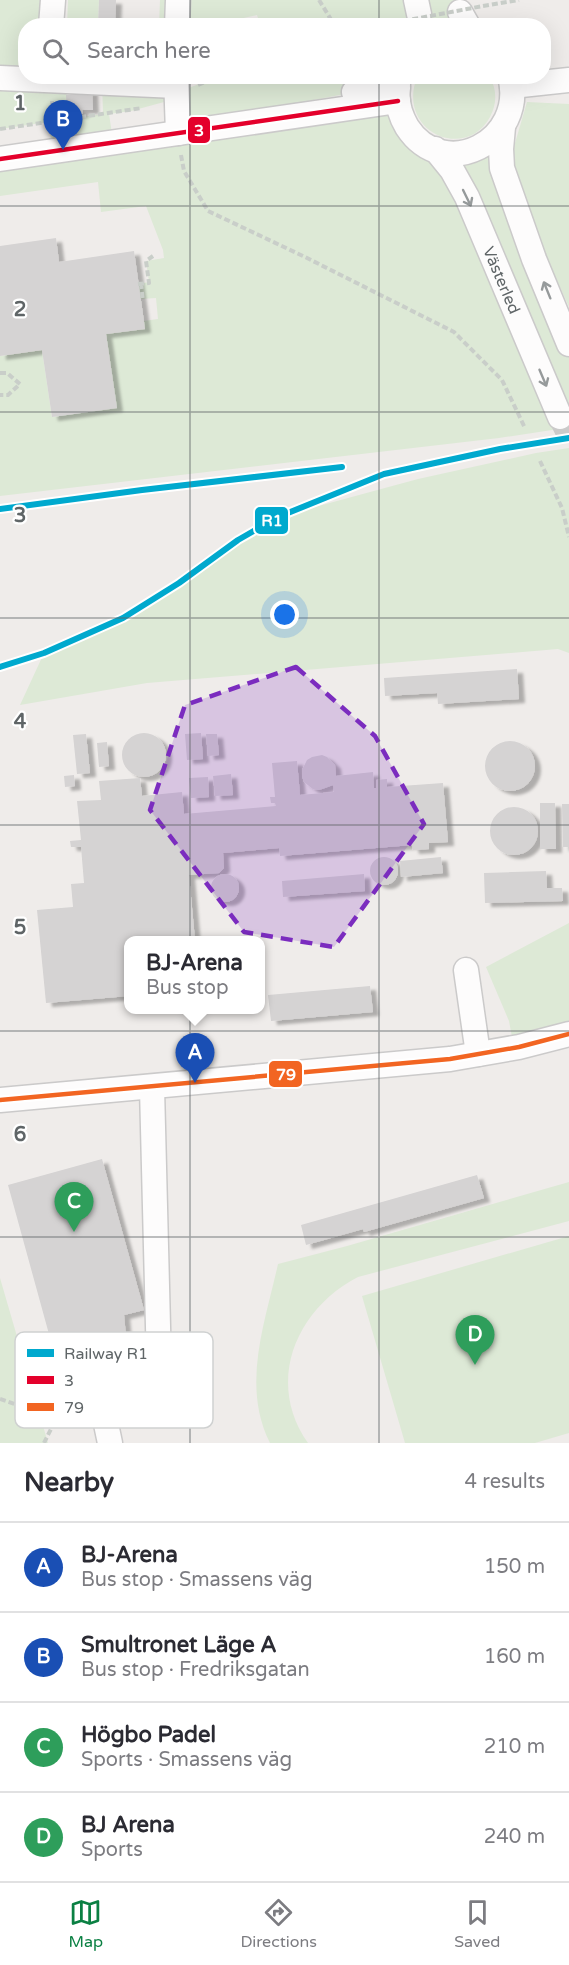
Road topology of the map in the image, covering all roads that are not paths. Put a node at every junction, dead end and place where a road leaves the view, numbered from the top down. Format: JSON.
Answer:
{"nodes":[{"id":1,"x":52,"y":0,"type":"edge"},
{"id":2,"x":178,"y":0,"type":"edge"},
{"id":3,"x":51,"y":18,"type":"edge"},
{"id":4,"x":177,"y":18,"type":"edge"},
{"id":5,"x":551,"y":69,"type":"edge"},
{"id":6,"x":569,"y":71,"type":"edge"},
{"id":7,"x":0,"y":78,"type":"edge"},
{"id":8,"x":18,"y":78,"type":"edge"},
{"id":9,"x":551,"y":80,"type":"edge"},
{"id":10,"x":569,"y":80,"type":"edge"},
{"id":11,"x":176,"y":84,"type":"edge"},
{"id":12,"x":511,"y":84,"type":"edge"},
{"id":13,"x":399,"y":87,"type":"edge"},
{"id":14,"x":503,"y":127,"type":"junction"},
{"id":15,"x":178,"y":133,"type":"junction"},
{"id":16,"x":435,"y":149,"type":"junction"},
{"id":17,"x":0,"y":159,"type":"edge"},
{"id":18,"x":569,"y":344,"type":"edge"},
{"id":19,"x":561,"y":417,"type":"tunnel mouth"},
{"id":20,"x":466,"y":970,"type":"dead end"},
{"id":21,"x":569,"y":1035,"type":"edge"},
{"id":22,"x":478,"y":1054,"type":"junction"},
{"id":23,"x":152,"y":1088,"type":"junction"},
{"id":24,"x":0,"y":1100,"type":"edge"},
{"id":25,"x":158,"y":1332,"type":"edge"},
{"id":26,"x":107,"y":1428,"type":"edge"},
{"id":27,"x":110,"y":1443,"type":"edge"}],
"edges":[{"from":1,"to":3,"type":"street"},
{"from":2,"to":4,"type":"street"},
{"from":5,"to":6,"type":"street"},
{"from":7,"to":8,"type":"street"},
{"from":9,"to":10,"type":"street"},
{"from":11,"to":15,"type":"street"},
{"from":12,"to":14,"type":"street"},
{"from":13,"to":15,"type":"street"},
{"from":13,"to":16,"type":"street"},
{"from":14,"to":16,"type":"street"},
{"from":18,"to":14,"type":"street","one_way":true},
{"from":15,"to":17,"type":"street"},
{"from":16,"to":19,"type":"street","name":"Västerled","one_way":true},
{"from":20,"to":22,"type":"street"},
{"from":21,"to":22,"type":"street"},
{"from":22,"to":23,"type":"street"},
{"from":23,"to":24,"type":"street"},
{"from":23,"to":25,"type":"street"},
{"from":26,"to":27,"type":"street"}]}
